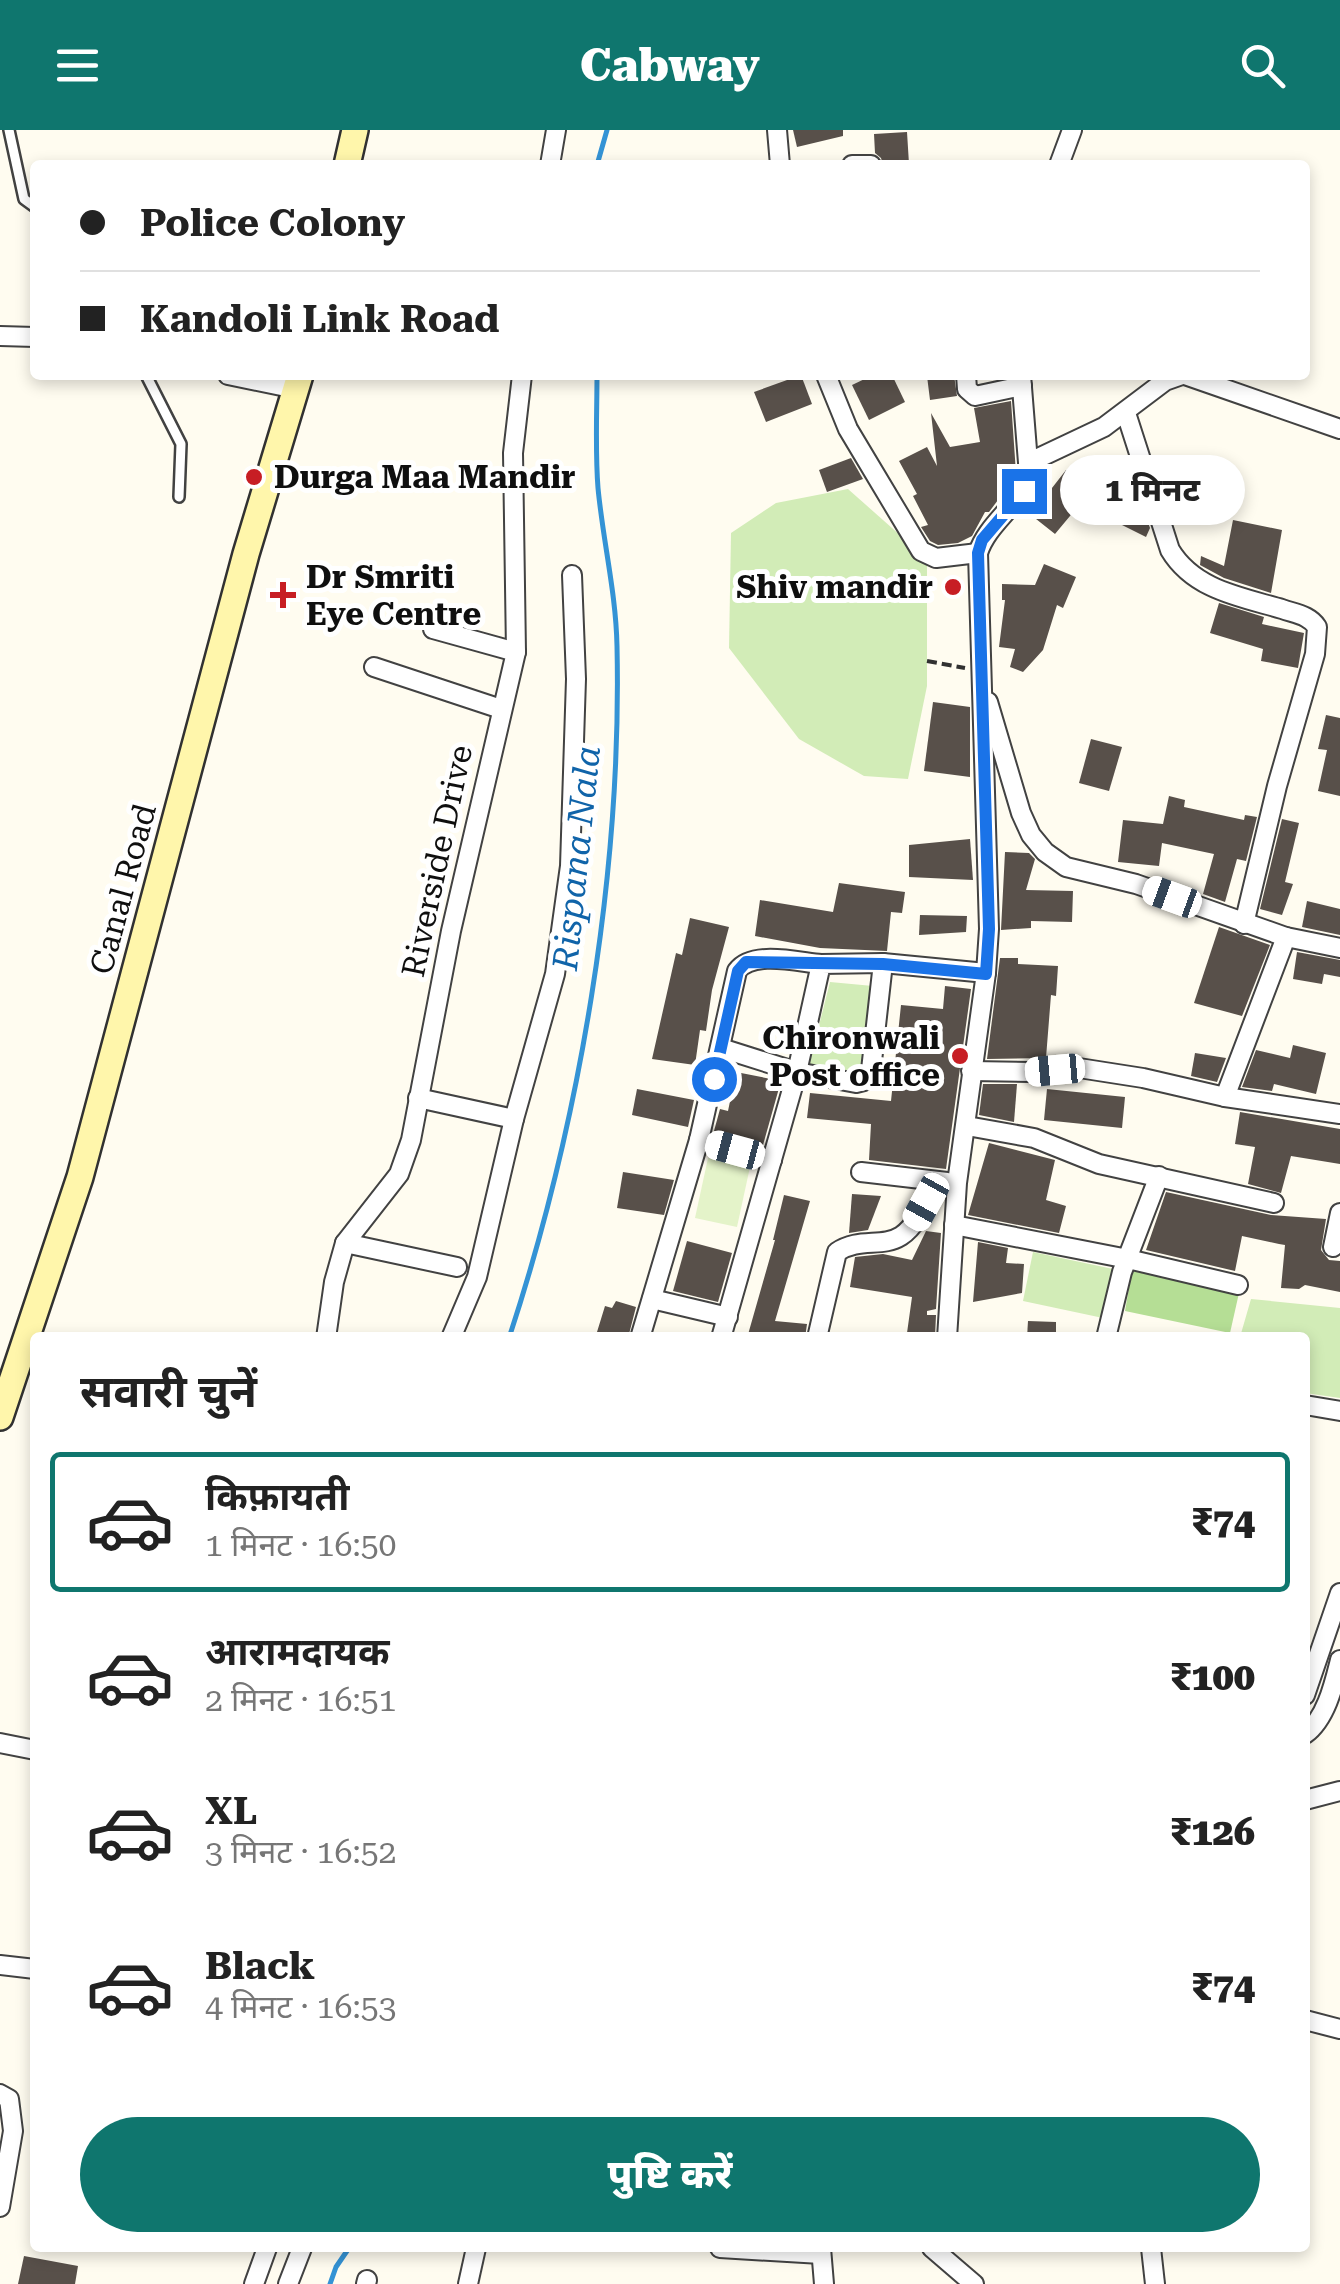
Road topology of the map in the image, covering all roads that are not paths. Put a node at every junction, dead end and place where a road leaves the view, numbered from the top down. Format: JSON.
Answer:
{"nodes":[{"id":1,"x":9,"y":130,"type":"edge"},
{"id":2,"x":556,"y":130,"type":"edge"},
{"id":3,"x":777,"y":130,"type":"edge"},
{"id":4,"x":1072,"y":130,"type":"edge"},
{"id":5,"x":551,"y":160,"type":"edge"},
{"id":6,"x":780,"y":160,"type":"edge"},
{"id":7,"x":1062,"y":160,"type":"edge"},
{"id":8,"x":30,"y":203,"type":"edge"},
{"id":9,"x":0,"y":336,"type":"edge"},
{"id":10,"x":30,"y":337,"type":"edge"},
{"id":11,"x":149,"y":380,"type":"edge"},
{"id":12,"x":521,"y":380,"type":"edge"},
{"id":13,"x":828,"y":380,"type":"edge"},
{"id":14,"x":966,"y":380,"type":"edge"},
{"id":15,"x":1021,"y":380,"type":"edge"},
{"id":16,"x":1168,"y":380,"type":"edge"},
{"id":17,"x":1198,"y":380,"type":"edge"},
{"id":18,"x":298,"y":382,"type":"edge"},
{"id":19,"x":1126,"y":413,"type":"junction"},
{"id":20,"x":1340,"y":429,"type":"edge"},
{"id":21,"x":1030,"y":462,"type":"junction"},
{"id":22,"x":178,"y":497,"type":"dead end"},
{"id":23,"x":978,"y":553,"type":"junction"},
{"id":24,"x":572,"y":575,"type":"dead end"},
{"id":25,"x":433,"y":629,"type":"dead end"},
{"id":26,"x":516,"y":652,"type":"junction"},
{"id":27,"x":374,"y":666,"type":"dead end"},
{"id":28,"x":980,"y":671,"type":"junction"},
{"id":29,"x":501,"y":709,"type":"junction"},
{"id":30,"x":1244,"y":924,"type":"junction"},
{"id":31,"x":1286,"y":937,"type":"junction"},
{"id":32,"x":1340,"y":948,"type":"edge"},
{"id":33,"x":821,"y":964,"type":"junction"},
{"id":34,"x":883,"y":964,"type":"junction"},
{"id":35,"x":986,"y":974,"type":"junction"},
{"id":36,"x":721,"y":1048,"type":"junction"},
{"id":37,"x":970,"y":1071,"type":"junction"},
{"id":38,"x":796,"y":1072,"type":"junction"},
{"id":39,"x":418,"y":1098,"type":"junction"},
{"id":40,"x":1225,"y":1098,"type":"junction"},
{"id":41,"x":1340,"y":1114,"type":"edge"},
{"id":42,"x":514,"y":1119,"type":"junction"},
{"id":43,"x":967,"y":1126,"type":"junction"},
{"id":44,"x":699,"y":1140,"type":"junction"},
{"id":45,"x":772,"y":1160,"type":"junction"},
{"id":46,"x":860,"y":1172,"type":"dead end"},
{"id":47,"x":1160,"y":1176,"type":"junction"},
{"id":48,"x":938,"y":1181,"type":"junction"},
{"id":49,"x":957,"y":1183,"type":"junction"},
{"id":50,"x":1274,"y":1203,"type":"dead end"},
{"id":51,"x":1340,"y":1213,"type":"edge"},
{"id":52,"x":954,"y":1226,"type":"junction"},
{"id":53,"x":346,"y":1243,"type":"junction"},
{"id":54,"x":1333,"y":1246,"type":"dead end"},
{"id":55,"x":1128,"y":1259,"type":"junction"},
{"id":56,"x":456,"y":1266,"type":"dead end"},
{"id":57,"x":1238,"y":1285,"type":"dead end"},
{"id":58,"x":652,"y":1299,"type":"junction"},
{"id":59,"x":728,"y":1317,"type":"junction"},
{"id":60,"x":327,"y":1332,"type":"edge"},
{"id":61,"x":454,"y":1332,"type":"edge"},
{"id":62,"x":642,"y":1332,"type":"edge"},
{"id":63,"x":723,"y":1332,"type":"edge"},
{"id":64,"x":817,"y":1332,"type":"edge"},
{"id":65,"x":949,"y":1332,"type":"edge"},
{"id":66,"x":1107,"y":1332,"type":"edge"},
{"id":67,"x":1310,"y":1406,"type":"edge"},
{"id":68,"x":1340,"y":1411,"type":"edge"},
{"id":69,"x":0,"y":1417,"type":"edge"},
{"id":70,"x":1340,"y":1592,"type":"edge"},
{"id":71,"x":1340,"y":1660,"type":"edge"},
{"id":72,"x":1310,"y":1680,"type":"edge"},
{"id":73,"x":1310,"y":1727,"type":"edge"},
{"id":74,"x":0,"y":1743,"type":"edge"},
{"id":75,"x":30,"y":1749,"type":"edge"},
{"id":76,"x":1340,"y":1791,"type":"edge"},
{"id":77,"x":1310,"y":1799,"type":"edge"},
{"id":78,"x":0,"y":1965,"type":"edge"},
{"id":79,"x":30,"y":1968,"type":"edge"},
{"id":80,"x":1310,"y":2021,"type":"edge"},
{"id":81,"x":1340,"y":2029,"type":"edge"},
{"id":82,"x":0,"y":2094,"type":"edge"},
{"id":83,"x":0,"y":2207,"type":"edge"},
{"id":84,"x":266,"y":2252,"type":"edge"},
{"id":85,"x":300,"y":2252,"type":"edge"},
{"id":86,"x":475,"y":2252,"type":"edge"},
{"id":87,"x":821,"y":2252,"type":"edge"},
{"id":88,"x":937,"y":2252,"type":"edge"},
{"id":89,"x":1151,"y":2252,"type":"edge"},
{"id":90,"x":254,"y":2284,"type":"edge"},
{"id":91,"x":288,"y":2284,"type":"edge"},
{"id":92,"x":468,"y":2284,"type":"edge"},
{"id":93,"x":824,"y":2284,"type":"edge"},
{"id":94,"x":974,"y":2284,"type":"edge"},
{"id":95,"x":1155,"y":2284,"type":"edge"}],
"edges":[{"from":1,"to":8,"type":"lane"},
{"from":2,"to":5,"type":"street"},
{"from":3,"to":6,"type":"street"},
{"from":4,"to":7,"type":"street"},
{"from":9,"to":10,"type":"street"},
{"from":11,"to":22,"type":"lane"},
{"from":12,"to":26,"type":"street","name":"Riverside Drive"},
{"from":13,"to":23,"type":"street"},
{"from":14,"to":15,"type":"street"},
{"from":15,"to":21,"type":"street"},
{"from":16,"to":19,"type":"street"},
{"from":17,"to":20,"type":"street"},
{"from":18,"to":69,"type":"street","name":"Canal Road"},
{"from":19,"to":21,"type":"street"},
{"from":19,"to":30,"type":"street"},
{"from":21,"to":23,"type":"street"},
{"from":23,"to":28,"type":"street"},
{"from":24,"to":42,"type":"street"},
{"from":25,"to":26,"type":"street"},
{"from":26,"to":29,"type":"street","name":"Riverside Drive"},
{"from":27,"to":29,"type":"street"},
{"from":28,"to":30,"type":"street"},
{"from":28,"to":35,"type":"street"},
{"from":29,"to":39,"type":"street","name":"Riverside Drive"},
{"from":30,"to":31,"type":"street"},
{"from":31,"to":32,"type":"street"},
{"from":31,"to":40,"type":"street"},
{"from":33,"to":34,"type":"street"},
{"from":33,"to":36,"type":"street"},
{"from":33,"to":38,"type":"street"},
{"from":34,"to":35,"type":"street"},
{"from":34,"to":38,"type":"street"},
{"from":35,"to":37,"type":"street"},
{"from":36,"to":38,"type":"street"},
{"from":36,"to":44,"type":"street"},
{"from":37,"to":40,"type":"street"},
{"from":37,"to":43,"type":"street"},
{"from":38,"to":45,"type":"street"},
{"from":39,"to":42,"type":"street"},
{"from":39,"to":53,"type":"street","name":"Riverside Drive"},
{"from":40,"to":41,"type":"street"},
{"from":42,"to":61,"type":"street"},
{"from":43,"to":47,"type":"street"},
{"from":43,"to":49,"type":"street"},
{"from":44,"to":45,"type":"street"},
{"from":44,"to":58,"type":"street"},
{"from":45,"to":59,"type":"street"},
{"from":46,"to":48,"type":"street"},
{"from":47,"to":50,"type":"street"},
{"from":47,"to":55,"type":"street"},
{"from":48,"to":49,"type":"street"},
{"from":48,"to":64,"type":"street"},
{"from":49,"to":52,"type":"street"},
{"from":51,"to":54,"type":"street"},
{"from":52,"to":55,"type":"street"},
{"from":52,"to":65,"type":"street"},
{"from":53,"to":56,"type":"street"},
{"from":53,"to":60,"type":"street","name":"Riverside Drive"},
{"from":55,"to":57,"type":"street"},
{"from":55,"to":66,"type":"street"},
{"from":58,"to":59,"type":"street"},
{"from":58,"to":62,"type":"street"},
{"from":59,"to":63,"type":"street"},
{"from":67,"to":68,"type":"street"},
{"from":70,"to":72,"type":"street"},
{"from":71,"to":73,"type":"street"},
{"from":74,"to":75,"type":"street"},
{"from":76,"to":77,"type":"street"},
{"from":78,"to":79,"type":"street"},
{"from":80,"to":81,"type":"street"},
{"from":82,"to":83,"type":"street"},
{"from":84,"to":90,"type":"street"},
{"from":85,"to":91,"type":"street"},
{"from":86,"to":92,"type":"street"},
{"from":87,"to":93,"type":"street"},
{"from":88,"to":94,"type":"street"},
{"from":89,"to":95,"type":"street"}]}
